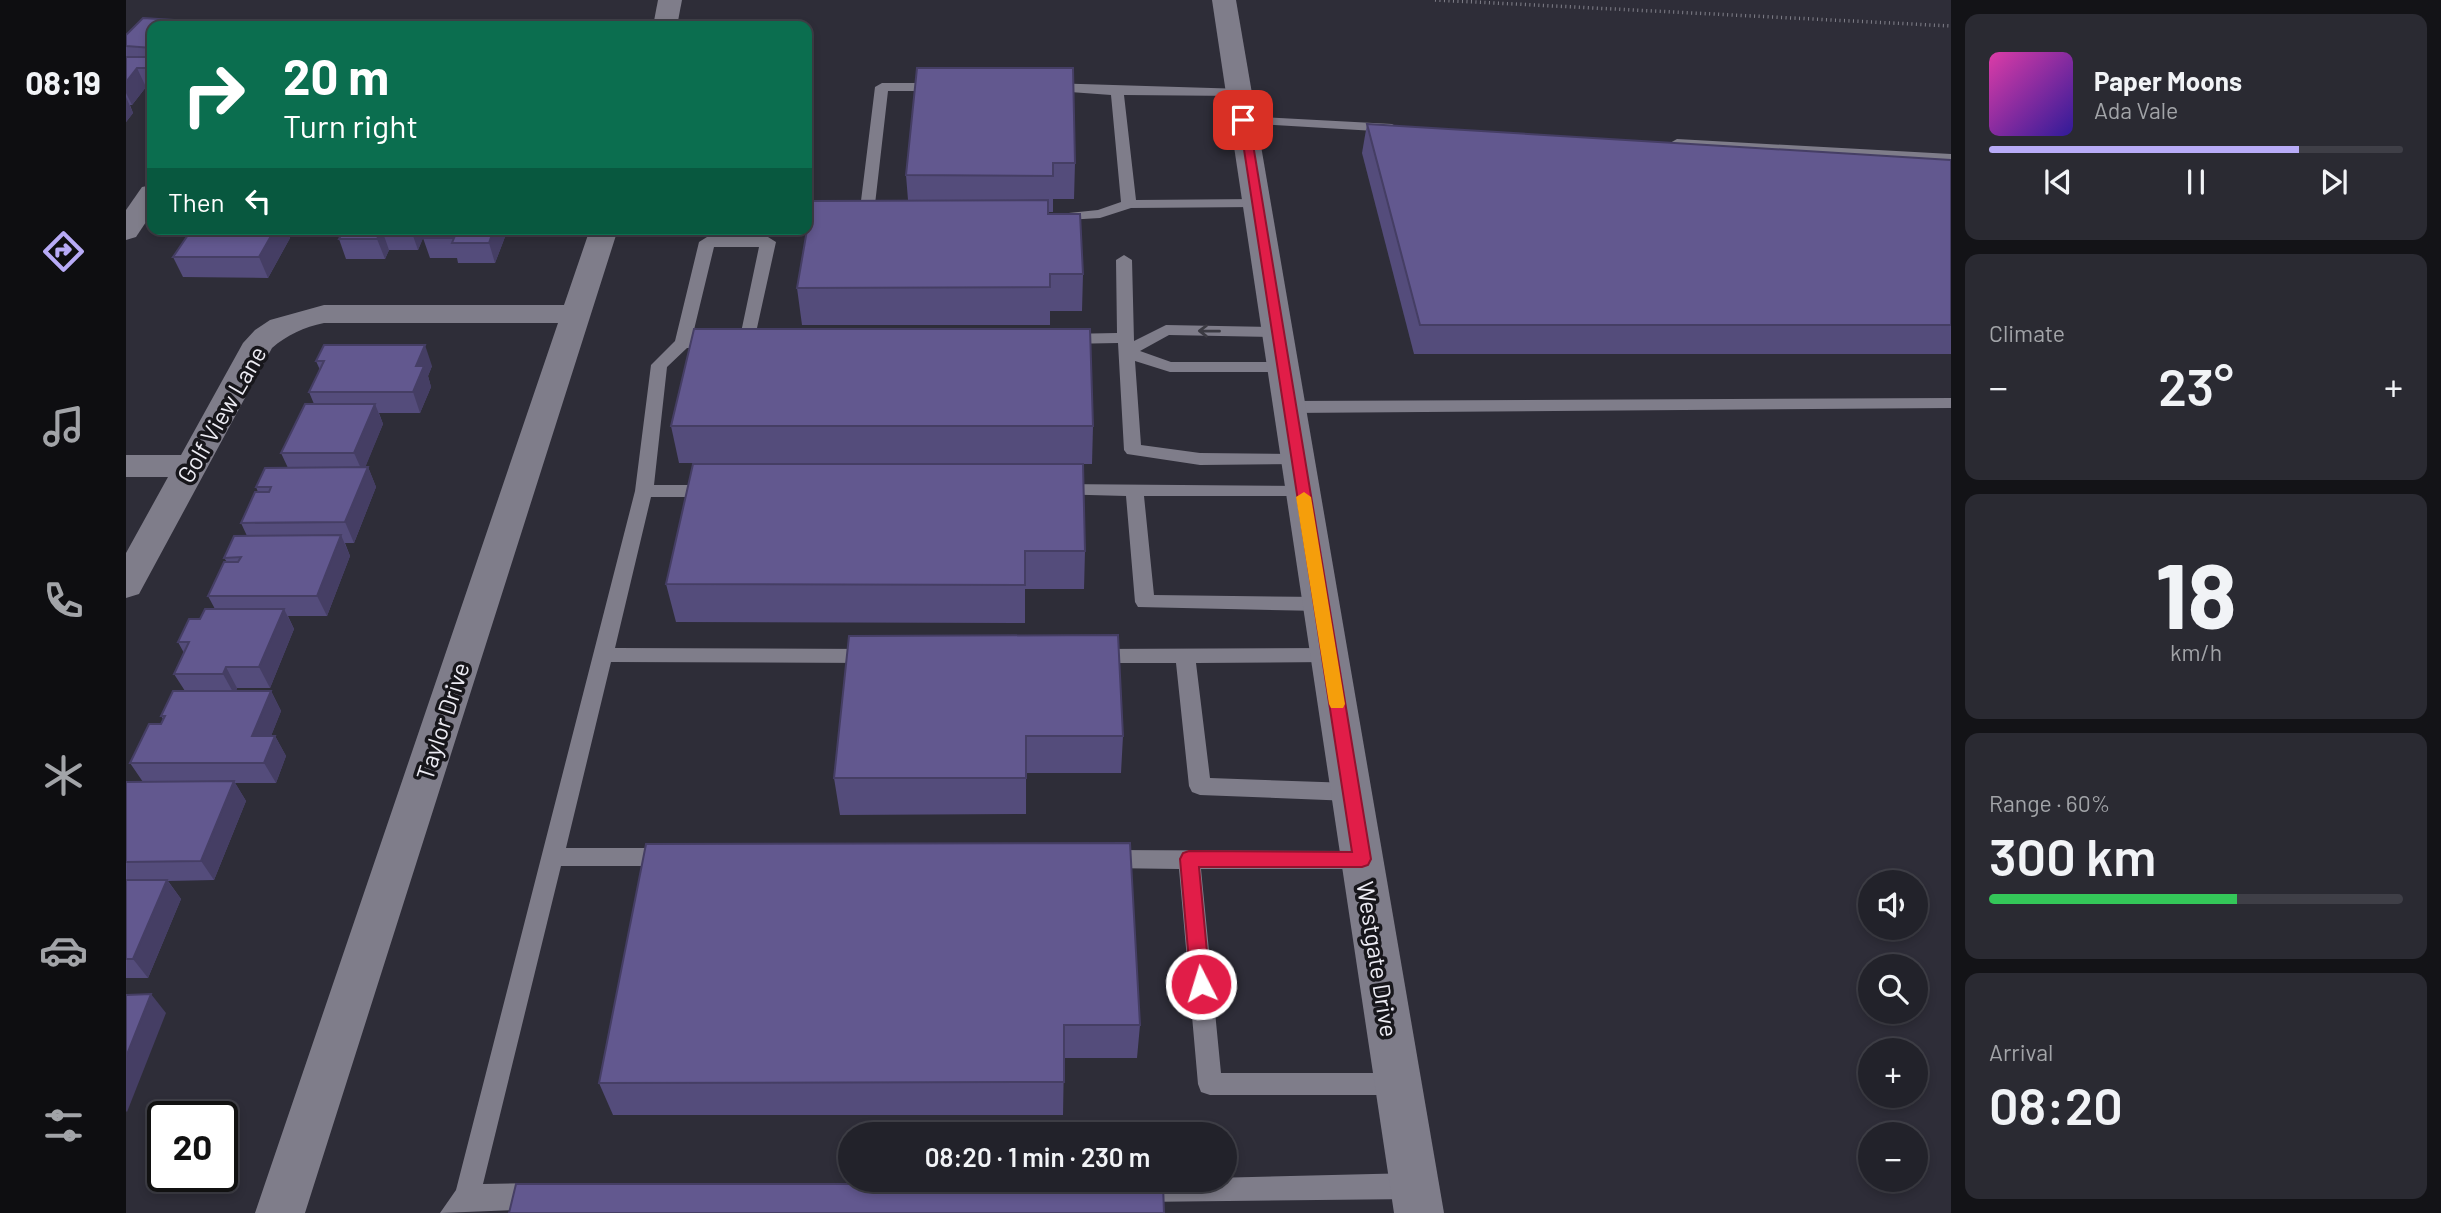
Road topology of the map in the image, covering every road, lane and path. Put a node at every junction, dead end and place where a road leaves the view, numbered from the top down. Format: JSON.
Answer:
{"nodes":[{"id":1,"x":670,"y":0,"type":"edge"},
{"id":2,"x":1224,"y":0,"type":"edge"},
{"id":3,"x":1435,"y":0,"type":"edge"},
{"id":4,"x":666,"y":21,"type":"edge"},
{"id":5,"x":1951,"y":26,"type":"edge"},
{"id":6,"x":952,"y":87,"type":"edge"},
{"id":7,"x":1036,"y":87,"type":"edge"},
{"id":8,"x":1117,"y":91,"type":"junction"},
{"id":9,"x":1241,"y":106,"type":"junction"},
{"id":10,"x":1409,"y":129,"type":"edge"},
{"id":11,"x":1659,"y":142,"type":"edge"},
{"id":12,"x":1951,"y":159,"type":"edge"},
{"id":13,"x":147,"y":200,"type":"edge"},
{"id":14,"x":1129,"y":204,"type":"junction"},
{"id":15,"x":1256,"y":204,"type":"junction"},
{"id":16,"x":893,"y":218,"type":"edge"},
{"id":17,"x":1039,"y":219,"type":"edge"},
{"id":18,"x":126,"y":231,"type":"edge"},
{"id":19,"x":602,"y":235,"type":"edge"},
{"id":20,"x":1124,"y":260,"type":"dead end"},
{"id":21,"x":576,"y":314,"type":"junction"},
{"id":22,"x":1045,"y":339,"type":"edge"},
{"id":23,"x":682,"y":343,"type":"junction"},
{"id":24,"x":1126,"y":345,"type":"junction"},
{"id":25,"x":1280,"y":349,"type":"junction"},
{"id":26,"x":1951,"y":403,"type":"edge"},
{"id":27,"x":1289,"y":407,"type":"junction"},
{"id":28,"x":126,"y":466,"type":"edge"},
{"id":29,"x":190,"y":466,"type":"junction"},
{"id":30,"x":1300,"y":475,"type":"junction"},
{"id":31,"x":1039,"y":490,"type":"edge"},
{"id":32,"x":1134,"y":490,"type":"junction"},
{"id":33,"x":644,"y":491,"type":"junction"},
{"id":34,"x":739,"y":491,"type":"edge"},
{"id":35,"x":126,"y":585,"type":"edge"},
{"id":36,"x":1321,"y":604,"type":"junction"},
{"id":37,"x":602,"y":655,"type":"junction"},
{"id":38,"x":1329,"y":655,"type":"junction"},
{"id":39,"x":894,"y":656,"type":"edge"},
{"id":40,"x":1074,"y":656,"type":"edge"},
{"id":41,"x":1185,"y":656,"type":"junction"},
{"id":42,"x":1351,"y":792,"type":"junction"},
{"id":43,"x":552,"y":857,"type":"junction"},
{"id":44,"x":690,"y":857,"type":"edge"},
{"id":45,"x":1092,"y":859,"type":"edge"},
{"id":46,"x":1189,"y":859,"type":"junction"},
{"id":47,"x":1362,"y":859,"type":"junction"},
{"id":48,"x":1398,"y":1084,"type":"junction"},
{"id":49,"x":1210,"y":1192,"type":"edge"},
{"id":50,"x":564,"y":1196,"type":"edge"},
{"id":51,"x":1417,"y":1199,"type":"edge"},
{"id":52,"x":460,"y":1205,"type":"edge"},
{"id":53,"x":280,"y":1213,"type":"edge"}],
"edges":[{"from":1,"to":4,"type":"street"},
{"from":2,"to":9,"type":"street","name":"Westgate Drive"},
{"from":3,"to":5,"type":"path"},
{"from":6,"to":16,"type":"lane"},
{"from":7,"to":8,"type":"lane"},
{"from":8,"to":9,"type":"lane"},
{"from":8,"to":14,"type":"lane"},
{"from":9,"to":10,"type":"lane"},
{"from":9,"to":15,"type":"street","name":"Westgate Drive"},
{"from":11,"to":12,"type":"lane"},
{"from":13,"to":18,"type":"street"},
{"from":14,"to":15,"type":"lane"},
{"from":14,"to":17,"type":"lane"},
{"from":15,"to":25,"type":"street","name":"Westgate Drive"},
{"from":19,"to":21,"type":"street","name":"Taylor Drive"},
{"from":20,"to":24,"type":"lane"},
{"from":21,"to":29,"type":"street","name":"Golf View Lane"},
{"from":21,"to":53,"type":"street","name":"Taylor Drive"},
{"from":22,"to":24,"type":"lane"},
{"from":23,"to":23,"type":"lane"},
{"from":23,"to":33,"type":"lane"},
{"from":25,"to":24,"type":"lane","one_way":true},
{"from":24,"to":25,"type":"lane"},
{"from":24,"to":30,"type":"lane"},
{"from":25,"to":27,"type":"street","name":"Westgate Drive"},
{"from":26,"to":27,"type":"lane"},
{"from":27,"to":30,"type":"street","name":"Westgate Drive"},
{"from":28,"to":29,"type":"street"},
{"from":29,"to":35,"type":"street","name":"Golf View Lane"},
{"from":30,"to":32,"type":"lane"},
{"from":30,"to":36,"type":"street","name":"Westgate Drive"},
{"from":31,"to":32,"type":"lane"},
{"from":32,"to":36,"type":"lane"},
{"from":33,"to":34,"type":"lane"},
{"from":33,"to":37,"type":"lane"},
{"from":36,"to":38,"type":"street","name":"Westgate Drive"},
{"from":37,"to":39,"type":"lane"},
{"from":37,"to":43,"type":"lane"},
{"from":38,"to":41,"type":"lane"},
{"from":38,"to":42,"type":"street","name":"Westgate Drive"},
{"from":40,"to":41,"type":"lane"},
{"from":41,"to":42,"type":"lane"},
{"from":42,"to":47,"type":"street","name":"Westgate Drive"},
{"from":43,"to":44,"type":"lane"},
{"from":43,"to":52,"type":"lane"},
{"from":45,"to":46,"type":"lane"},
{"from":46,"to":47,"type":"lane"},
{"from":46,"to":48,"type":"lane"},
{"from":47,"to":48,"type":"street","name":"Westgate Drive"},
{"from":48,"to":51,"type":"street","name":"Westgate Drive"},
{"from":49,"to":51,"type":"lane"},
{"from":50,"to":52,"type":"lane"}]}
